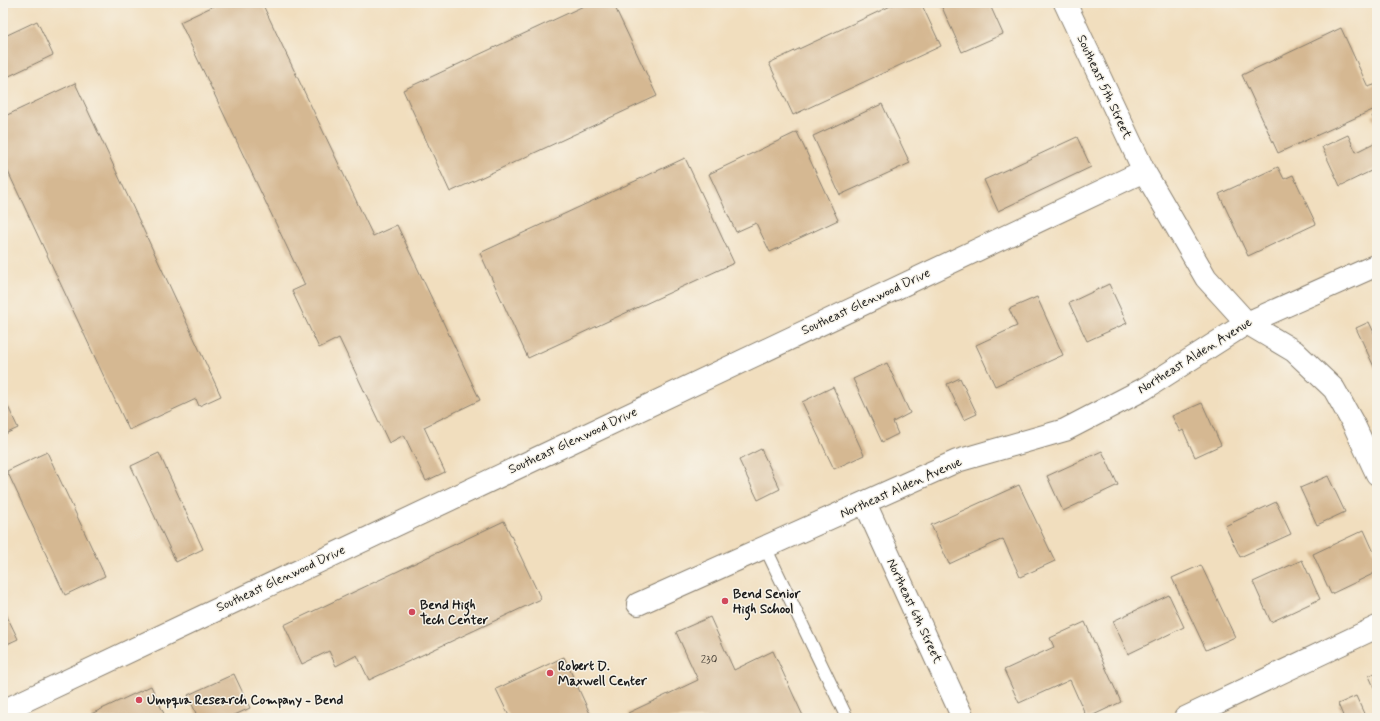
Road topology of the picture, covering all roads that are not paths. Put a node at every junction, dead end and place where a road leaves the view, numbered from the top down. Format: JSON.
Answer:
{"nodes":[{"id":1,"x":1065,"y":3,"type":"edge"},
{"id":2,"x":1144,"y":171,"type":"junction"},
{"id":3,"x":1377,"y":265,"type":"edge"},
{"id":4,"x":1247,"y":323,"type":"junction"},
{"id":5,"x":1377,"y":474,"type":"edge"},
{"id":6,"x":865,"y":503,"type":"junction"},
{"id":7,"x":765,"y":548,"type":"junction"},
{"id":8,"x":638,"y":604,"type":"dead end"},
{"id":9,"x":1377,"y":627,"type":"edge"},
{"id":10,"x":3,"y":711,"type":"edge"},
{"id":11,"x":847,"y":718,"type":"edge"},
{"id":12,"x":963,"y":718,"type":"edge"},
{"id":13,"x":1185,"y":718,"type":"edge"}],
"edges":[{"from":1,"to":2,"type":"street","name":"Southeast 5th Street"},
{"from":2,"to":4,"type":"street","name":"Southeast 5th Street"},
{"from":2,"to":10,"type":"street","name":"Southeast Glenwood Drive"},
{"from":3,"to":4,"type":"street","name":"Northeast Alden Avenue"},
{"from":4,"to":5,"type":"street","name":"Southeast 5th Street"},
{"from":4,"to":6,"type":"street","name":"Northeast Alden Avenue"},
{"from":6,"to":7,"type":"street","name":"Northeast Alden Avenue"},
{"from":6,"to":12,"type":"street","name":"Northeast 6th Street"},
{"from":7,"to":8,"type":"street","name":"Northeast Alden Avenue"},
{"from":7,"to":11,"type":"lane"},
{"from":9,"to":13,"type":"street"}]}
